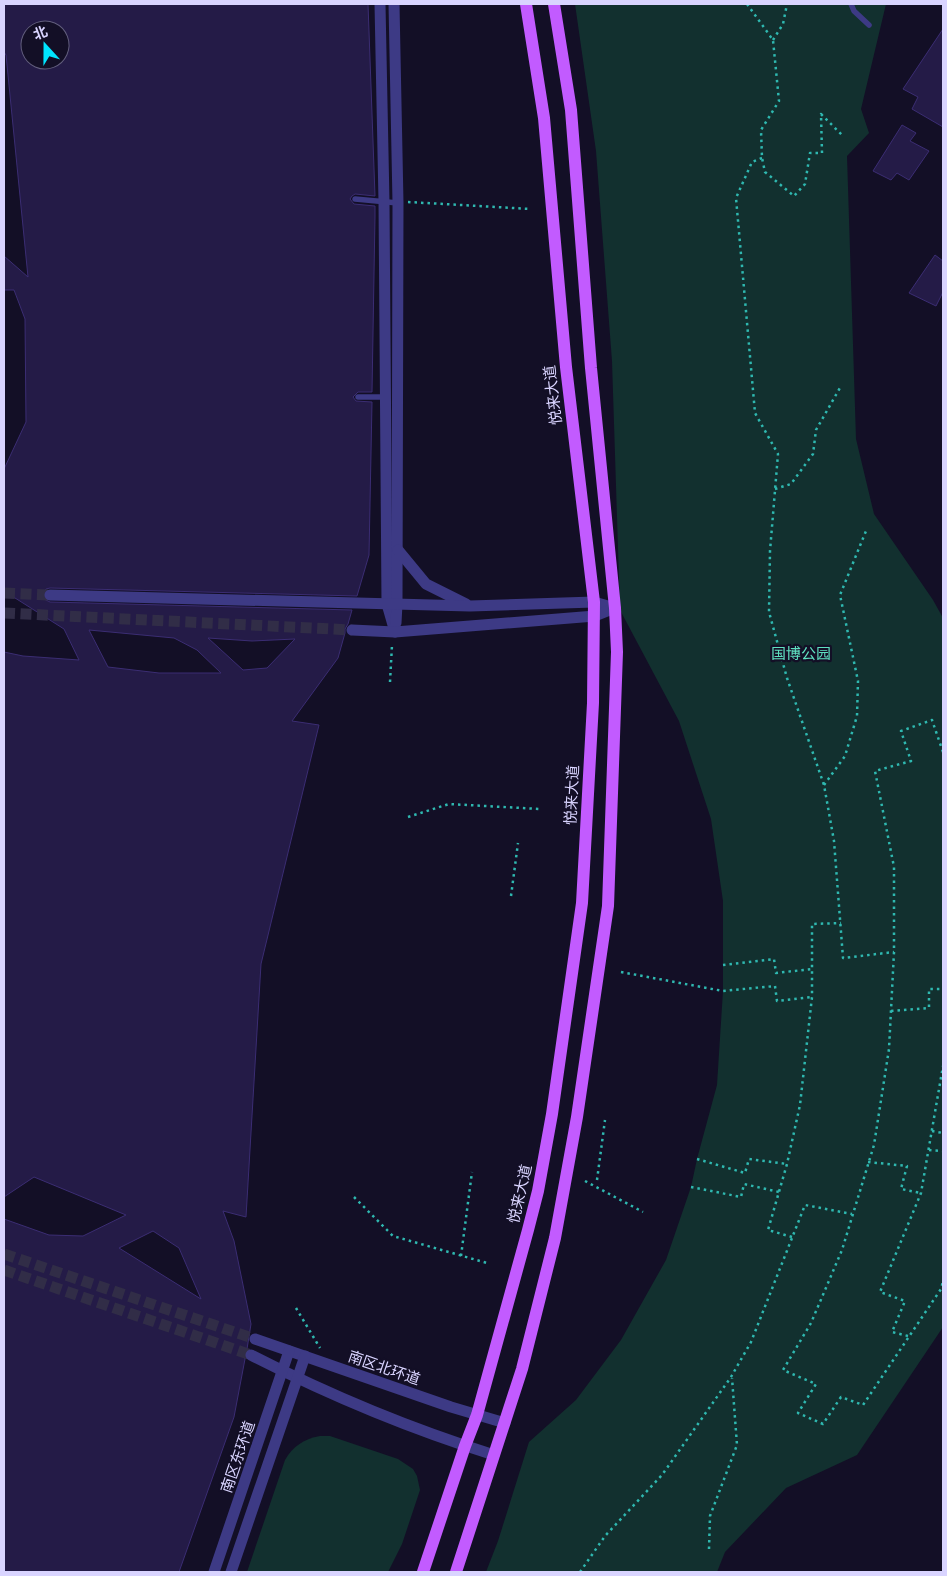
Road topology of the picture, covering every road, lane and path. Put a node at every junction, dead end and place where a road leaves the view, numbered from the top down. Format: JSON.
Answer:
{"nodes":[{"id":1,"x":380,"y":4,"type":"edge"},
{"id":2,"x":394,"y":4,"type":"edge"},
{"id":3,"x":526,"y":4,"type":"edge"},
{"id":4,"x":554,"y":4,"type":"edge"},
{"id":5,"x":747,"y":4,"type":"edge"},
{"id":6,"x":787,"y":4,"type":"edge"},
{"id":7,"x":851,"y":4,"type":"edge"},
{"id":8,"x":868,"y":25,"type":"dead end"},
{"id":9,"x":773,"y":40,"type":"junction"},
{"id":10,"x":843,"y":136,"type":"dead end"},
{"id":11,"x":762,"y":158,"type":"junction"},
{"id":12,"x":355,"y":199,"type":"dead end"},
{"id":13,"x":384,"y":202,"type":"junction"},
{"id":14,"x":398,"y":203,"type":"junction"},
{"id":15,"x":531,"y":209,"type":"dead end"},
{"id":16,"x":841,"y":386,"type":"dead end"},
{"id":17,"x":358,"y":397,"type":"dead end"},
{"id":18,"x":386,"y":397,"type":"junction"},
{"id":19,"x":398,"y":397,"type":"junction"},
{"id":20,"x":775,"y":489,"type":"junction"},
{"id":21,"x":866,"y":531,"type":"dead end"},
{"id":22,"x":398,"y":550,"type":"junction"},
{"id":23,"x":50,"y":595,"type":"tunnel mouth"},
{"id":24,"x":594,"y":602,"type":"junction"},
{"id":25,"x":392,"y":604,"type":"junction"},
{"id":26,"x":470,"y":606,"type":"junction"},
{"id":27,"x":615,"y":608,"type":"junction"},
{"id":28,"x":594,"y":616,"type":"junction"},
{"id":29,"x":352,"y":630,"type":"tunnel mouth"},
{"id":30,"x":395,"y":632,"type":"junction"},
{"id":31,"x":392,"y":644,"type":"dead end"},
{"id":32,"x":390,"y":682,"type":"dead end"},
{"id":33,"x":943,"y":752,"type":"edge"},
{"id":34,"x":824,"y":785,"type":"junction"},
{"id":35,"x":540,"y":809,"type":"dead end"},
{"id":36,"x":408,"y":817,"type":"dead end"},
{"id":37,"x":518,"y":843,"type":"dead end"},
{"id":38,"x":511,"y":896,"type":"dead end"},
{"id":39,"x":841,"y":923,"type":"junction"},
{"id":40,"x":894,"y":952,"type":"junction"},
{"id":41,"x":723,"y":965,"type":"dead end"},
{"id":42,"x":812,"y":969,"type":"junction"},
{"id":43,"x":621,"y":972,"type":"dead end"},
{"id":44,"x":943,"y":989,"type":"edge"},
{"id":45,"x":812,"y":997,"type":"junction"},
{"id":46,"x":891,"y":1010,"type":"junction"},
{"id":47,"x":943,"y":1066,"type":"edge"},
{"id":48,"x":605,"y":1120,"type":"dead end"},
{"id":49,"x":932,"y":1131,"type":"junction"},
{"id":50,"x":943,"y":1133,"type":"edge"},
{"id":51,"x":929,"y":1150,"type":"junction"},
{"id":52,"x":943,"y":1151,"type":"edge"},
{"id":53,"x":697,"y":1159,"type":"dead end"},
{"id":54,"x":868,"y":1162,"type":"junction"},
{"id":55,"x":787,"y":1164,"type":"junction"},
{"id":56,"x":472,"y":1172,"type":"dead end"},
{"id":57,"x":597,"y":1180,"type":"dead end"},
{"id":58,"x":586,"y":1182,"type":"dead end"},
{"id":59,"x":691,"y":1187,"type":"dead end"},
{"id":60,"x":779,"y":1192,"type":"junction"},
{"id":61,"x":921,"y":1193,"type":"junction"},
{"id":62,"x":354,"y":1197,"type":"dead end"},
{"id":63,"x":643,"y":1212,"type":"dead end"},
{"id":64,"x":852,"y":1214,"type":"junction"},
{"id":65,"x":792,"y":1237,"type":"junction"},
{"id":66,"x":461,"y":1256,"type":"junction"},
{"id":67,"x":487,"y":1263,"type":"dead end"},
{"id":68,"x":943,"y":1281,"type":"edge"},
{"id":69,"x":296,"y":1308,"type":"dead end"},
{"id":70,"x":909,"y":1336,"type":"junction"},
{"id":71,"x":254,"y":1339,"type":"tunnel mouth"},
{"id":72,"x":320,"y":1348,"type":"dead end"},
{"id":73,"x":290,"y":1351,"type":"junction"},
{"id":74,"x":251,"y":1355,"type":"tunnel mouth"},
{"id":75,"x":305,"y":1356,"type":"junction"},
{"id":76,"x":283,"y":1371,"type":"junction"},
{"id":77,"x":731,"y":1377,"type":"junction"},
{"id":78,"x":298,"y":1379,"type":"junction"},
{"id":79,"x":477,"y":1414,"type":"junction"},
{"id":80,"x":505,"y":1423,"type":"junction"},
{"id":81,"x":465,"y":1446,"type":"junction"},
{"id":82,"x":494,"y":1455,"type":"junction"},
{"id":83,"x":710,"y":1549,"type":"dead end"},
{"id":84,"x":214,"y":1572,"type":"edge"},
{"id":85,"x":231,"y":1572,"type":"edge"},
{"id":86,"x":423,"y":1572,"type":"edge"},
{"id":87,"x":456,"y":1572,"type":"edge"},
{"id":88,"x":580,"y":1572,"type":"edge"}],
"edges":[{"from":1,"to":13,"type":"street"},
{"from":2,"to":14,"type":"street"},
{"from":3,"to":24,"type":"main road","name":"悦来大道"},
{"from":4,"to":27,"type":"main road"},
{"from":5,"to":9,"type":"path"},
{"from":6,"to":9,"type":"path"},
{"from":7,"to":8,"type":"lane"},
{"from":9,"to":11,"type":"path"},
{"from":10,"to":11,"type":"path"},
{"from":11,"to":20,"type":"path"},
{"from":12,"to":13,"type":"lane"},
{"from":13,"to":14,"type":"lane"},
{"from":13,"to":18,"type":"street"},
{"from":14,"to":15,"type":"path"},
{"from":14,"to":19,"type":"street"},
{"from":16,"to":20,"type":"path"},
{"from":17,"to":18,"type":"lane"},
{"from":18,"to":19,"type":"lane"},
{"from":18,"to":25,"type":"street"},
{"from":19,"to":22,"type":"street"},
{"from":20,"to":34,"type":"path"},
{"from":21,"to":34,"type":"path"},
{"from":22,"to":25,"type":"street"},
{"from":22,"to":26,"type":"street"},
{"from":23,"to":25,"type":"street"},
{"from":24,"to":26,"type":"street"},
{"from":24,"to":27,"type":"street"},
{"from":24,"to":28,"type":"main road","name":"悦来大道"},
{"from":25,"to":26,"type":"street"},
{"from":25,"to":30,"type":"street"},
{"from":27,"to":28,"type":"street"},
{"from":27,"to":80,"type":"main road"},
{"from":28,"to":30,"type":"street"},
{"from":28,"to":79,"type":"main road","name":"悦来大道"},
{"from":29,"to":30,"type":"street"},
{"from":31,"to":32,"type":"path"},
{"from":33,"to":40,"type":"path"},
{"from":34,"to":39,"type":"path"},
{"from":35,"to":36,"type":"path"},
{"from":37,"to":38,"type":"path"},
{"from":39,"to":40,"type":"path"},
{"from":39,"to":42,"type":"path"},
{"from":40,"to":46,"type":"path"},
{"from":41,"to":42,"type":"path"},
{"from":42,"to":45,"type":"path"},
{"from":43,"to":45,"type":"path"},
{"from":44,"to":46,"type":"path"},
{"from":45,"to":55,"type":"path"},
{"from":46,"to":54,"type":"path"},
{"from":47,"to":49,"type":"path"},
{"from":48,"to":57,"type":"path"},
{"from":49,"to":50,"type":"path"},
{"from":49,"to":51,"type":"path"},
{"from":51,"to":52,"type":"path"},
{"from":51,"to":61,"type":"path"},
{"from":53,"to":55,"type":"path"},
{"from":54,"to":61,"type":"path"},
{"from":54,"to":64,"type":"path"},
{"from":55,"to":60,"type":"path"},
{"from":56,"to":66,"type":"path"},
{"from":58,"to":63,"type":"path"},
{"from":59,"to":60,"type":"path"},
{"from":60,"to":65,"type":"path"},
{"from":61,"to":70,"type":"path"},
{"from":62,"to":66,"type":"path"},
{"from":64,"to":65,"type":"path"},
{"from":64,"to":70,"type":"path"},
{"from":65,"to":77,"type":"path"},
{"from":66,"to":67,"type":"path"},
{"from":68,"to":70,"type":"path"},
{"from":69,"to":72,"type":"path"},
{"from":71,"to":73,"type":"street","name":"南区北环道"},
{"from":73,"to":75,"type":"street","name":"南区北环道"},
{"from":73,"to":76,"type":"street","name":"南区东环道"},
{"from":74,"to":76,"type":"street"},
{"from":75,"to":78,"type":"street","name":"南区东环道"},
{"from":75,"to":79,"type":"street","name":"南区北环道"},
{"from":76,"to":78,"type":"street"},
{"from":76,"to":84,"type":"street","name":"南区东环道"},
{"from":77,"to":83,"type":"path"},
{"from":77,"to":88,"type":"path"},
{"from":78,"to":81,"type":"street"},
{"from":78,"to":85,"type":"street","name":"南区东环道"},
{"from":79,"to":80,"type":"street","name":"南区北环道"},
{"from":79,"to":81,"type":"main road","name":"悦来大道"},
{"from":80,"to":82,"type":"main road"},
{"from":81,"to":82,"type":"street"},
{"from":81,"to":86,"type":"main road","name":"悦来大道"},
{"from":82,"to":87,"type":"main road"}]}
